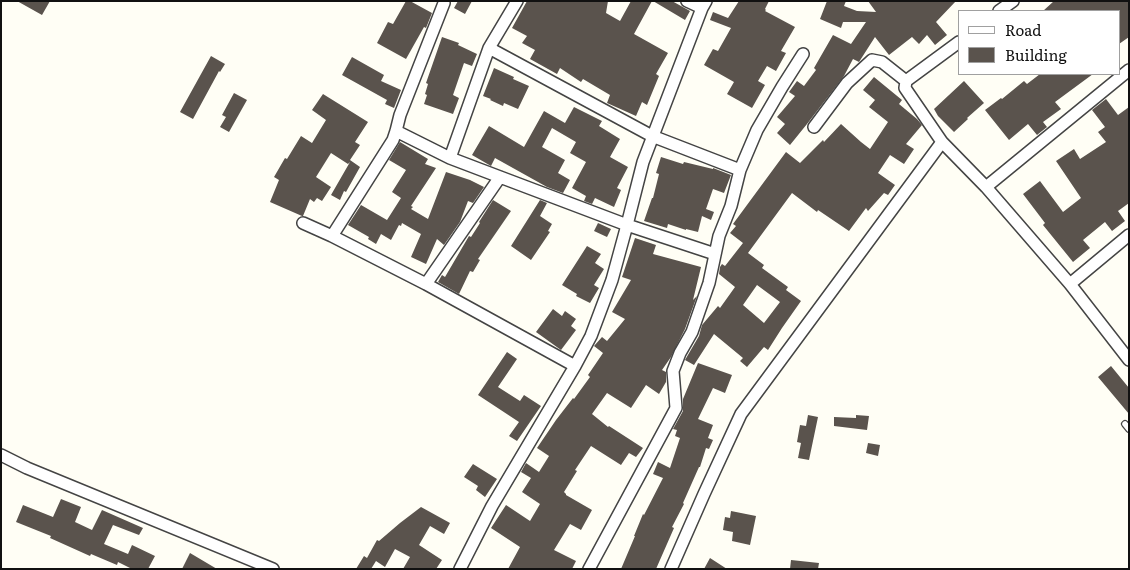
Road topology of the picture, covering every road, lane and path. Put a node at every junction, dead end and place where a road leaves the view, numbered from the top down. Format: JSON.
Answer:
{"nodes":[{"id":1,"x":517,"y":1,"type":"edge"},
{"id":2,"x":687,"y":1,"type":"edge"},
{"id":3,"x":1012,"y":1,"type":"edge"},
{"id":4,"x":444,"y":3,"type":"dead end"},
{"id":5,"x":704,"y":5,"type":"edge"},
{"id":6,"x":1000,"y":10,"type":"edge"},
{"id":7,"x":958,"y":43,"type":"edge"},
{"id":8,"x":489,"y":48,"type":"junction"},
{"id":9,"x":804,"y":54,"type":"dead end"},
{"id":10,"x":1129,"y":70,"type":"edge"},
{"id":11,"x":906,"y":81,"type":"junction"},
{"id":12,"x":814,"y":127,"type":"dead end"},
{"id":13,"x":396,"y":131,"type":"junction"},
{"id":14,"x":652,"y":136,"type":"junction"},
{"id":15,"x":942,"y":142,"type":"junction"},
{"id":16,"x":450,"y":158,"type":"junction"},
{"id":17,"x":740,"y":170,"type":"junction"},
{"id":18,"x":500,"y":177,"type":"junction"},
{"id":19,"x":986,"y":187,"type":"junction"},
{"id":20,"x":303,"y":224,"type":"dead end"},
{"id":21,"x":627,"y":225,"type":"junction"},
{"id":22,"x":1129,"y":235,"type":"edge"},
{"id":23,"x":332,"y":236,"type":"junction"},
{"id":24,"x":715,"y":254,"type":"junction"},
{"id":25,"x":426,"y":284,"type":"junction"},
{"id":26,"x":1070,"y":284,"type":"junction"},
{"id":27,"x":1129,"y":360,"type":"edge"},
{"id":28,"x":575,"y":366,"type":"junction"},
{"id":29,"x":1,"y":455,"type":"edge"},
{"id":30,"x":273,"y":569,"type":"edge"},
{"id":31,"x":460,"y":569,"type":"edge"},
{"id":32,"x":589,"y":569,"type":"edge"},
{"id":33,"x":671,"y":569,"type":"edge"}],
"edges":[{"from":1,"to":8,"type":"street"},
{"from":2,"to":5,"type":"street"},
{"from":3,"to":6,"type":"street"},
{"from":4,"to":13,"type":"street"},
{"from":5,"to":14,"type":"street"},
{"from":7,"to":11,"type":"street"},
{"from":8,"to":14,"type":"street"},
{"from":8,"to":16,"type":"street"},
{"from":9,"to":17,"type":"street"},
{"from":10,"to":19,"type":"street"},
{"from":11,"to":12,"type":"street"},
{"from":11,"to":15,"type":"street"},
{"from":13,"to":16,"type":"street"},
{"from":13,"to":23,"type":"street"},
{"from":14,"to":17,"type":"street"},
{"from":14,"to":21,"type":"street"},
{"from":15,"to":19,"type":"street"},
{"from":15,"to":33,"type":"street"},
{"from":16,"to":18,"type":"street"},
{"from":17,"to":24,"type":"street"},
{"from":18,"to":21,"type":"street"},
{"from":18,"to":25,"type":"street"},
{"from":19,"to":26,"type":"street"},
{"from":20,"to":23,"type":"street"},
{"from":21,"to":24,"type":"street"},
{"from":21,"to":28,"type":"street"},
{"from":22,"to":26,"type":"street"},
{"from":23,"to":25,"type":"street"},
{"from":24,"to":32,"type":"street"},
{"from":25,"to":28,"type":"street"},
{"from":26,"to":27,"type":"street"},
{"from":28,"to":31,"type":"street"},
{"from":29,"to":30,"type":"street"}]}
